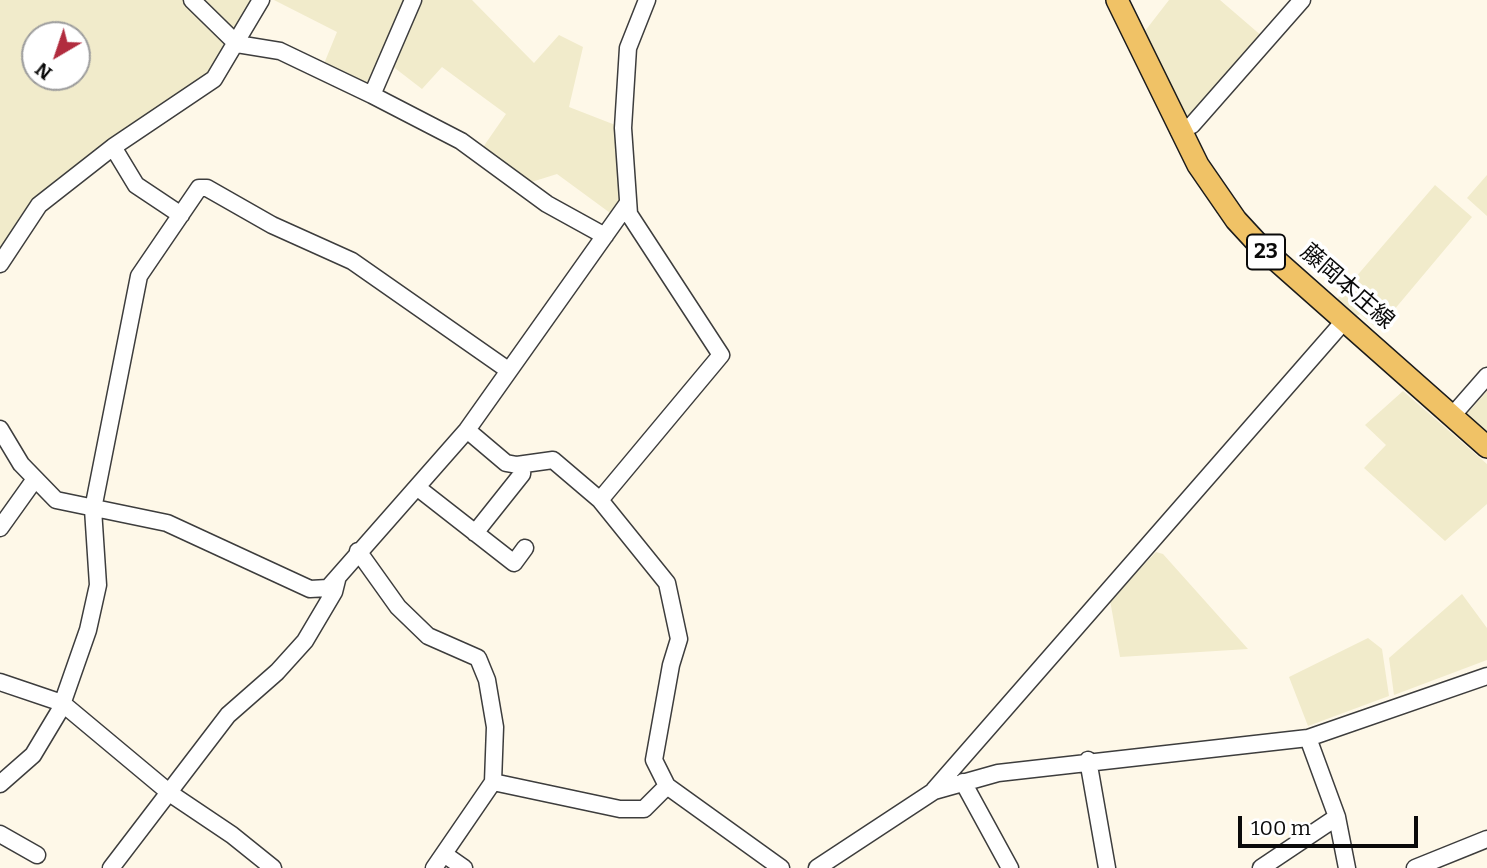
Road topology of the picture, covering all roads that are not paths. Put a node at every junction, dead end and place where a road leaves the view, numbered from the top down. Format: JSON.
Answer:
{"nodes":[{"id":1,"x":192,"y":0,"type":"edge"},
{"id":2,"x":261,"y":0,"type":"edge"},
{"id":3,"x":412,"y":0,"type":"edge"},
{"id":4,"x":647,"y":0,"type":"edge"},
{"id":5,"x":1117,"y":0,"type":"edge"},
{"id":6,"x":1302,"y":0,"type":"edge"},
{"id":7,"x":237,"y":44,"type":"junction"},
{"id":8,"x":372,"y":95,"type":"junction"},
{"id":9,"x":1179,"y":131,"type":"junction"},
{"id":10,"x":113,"y":146,"type":"junction"},
{"id":11,"x":628,"y":203,"type":"junction"},
{"id":12,"x":181,"y":215,"type":"junction"},
{"id":13,"x":605,"y":236,"type":"junction"},
{"id":14,"x":0,"y":264,"type":"edge"},
{"id":15,"x":1345,"y":320,"type":"junction"},
{"id":16,"x":508,"y":370,"type":"junction"},
{"id":17,"x":1487,"y":376,"type":"edge"},
{"id":18,"x":1452,"y":416,"type":"junction"},
{"id":19,"x":0,"y":429,"type":"edge"},
{"id":20,"x":467,"y":430,"type":"junction"},
{"id":21,"x":1487,"y":447,"type":"edge"},
{"id":22,"x":523,"y":464,"type":"junction"},
{"id":23,"x":35,"y":479,"type":"junction"},
{"id":24,"x":418,"y":488,"type":"junction"},
{"id":25,"x":600,"y":500,"type":"junction"},
{"id":26,"x":93,"y":509,"type":"junction"},
{"id":27,"x":0,"y":528,"type":"edge"},
{"id":28,"x":475,"y":533,"type":"junction"},
{"id":29,"x":525,"y":548,"type":"dead end"},
{"id":30,"x":358,"y":551,"type":"junction"},
{"id":31,"x":337,"y":576,"type":"junction"},
{"id":32,"x":1487,"y":676,"type":"edge"},
{"id":33,"x":0,"y":682,"type":"edge"},
{"id":34,"x":62,"y":703,"type":"junction"},
{"id":35,"x":1308,"y":738,"type":"junction"},
{"id":36,"x":1088,"y":760,"type":"junction"},
{"id":37,"x":493,"y":782,"type":"junction"},
{"id":38,"x":963,"y":782,"type":"junction"},
{"id":39,"x":0,"y":784,"type":"edge"},
{"id":40,"x":667,"y":786,"type":"junction"},
{"id":41,"x":934,"y":791,"type":"junction"},
{"id":42,"x":170,"y":794,"type":"junction"},
{"id":43,"x":1337,"y":817,"type":"junction"},
{"id":44,"x":0,"y":834,"type":"edge"},
{"id":45,"x":1487,"y":839,"type":"edge"},
{"id":46,"x":444,"y":853,"type":"junction"},
{"id":47,"x":37,"y":855,"type":"dead end"},
{"id":48,"x":829,"y":862,"type":"edge"},
{"id":49,"x":111,"y":868,"type":"edge"},
{"id":50,"x":273,"y":868,"type":"edge"},
{"id":51,"x":434,"y":868,"type":"edge"},
{"id":52,"x":464,"y":868,"type":"edge"},
{"id":53,"x":781,"y":868,"type":"edge"},
{"id":54,"x":817,"y":868,"type":"edge"},
{"id":55,"x":1010,"y":868,"type":"edge"},
{"id":56,"x":1107,"y":868,"type":"edge"},
{"id":57,"x":1261,"y":868,"type":"edge"},
{"id":58,"x":1347,"y":868,"type":"edge"},
{"id":59,"x":1415,"y":868,"type":"edge"}],
"edges":[{"from":1,"to":7,"type":"street"},
{"from":2,"to":7,"type":"street"},
{"from":3,"to":8,"type":"street"},
{"from":4,"to":11,"type":"street"},
{"from":5,"to":9,"type":"main road","name":"藤岡本庄線","number":"23"},
{"from":6,"to":9,"type":"street"},
{"from":7,"to":8,"type":"street"},
{"from":7,"to":10,"type":"street"},
{"from":8,"to":13,"type":"street"},
{"from":9,"to":15,"type":"main road","name":"藤岡本庄線","number":"23"},
{"from":10,"to":12,"type":"street"},
{"from":10,"to":14,"type":"street"},
{"from":11,"to":13,"type":"street"},
{"from":11,"to":25,"type":"street"},
{"from":12,"to":16,"type":"street"},
{"from":12,"to":26,"type":"street"},
{"from":13,"to":16,"type":"street"},
{"from":15,"to":18,"type":"main road","name":"藤岡本庄線","number":"23"},
{"from":15,"to":41,"type":"street"},
{"from":16,"to":20,"type":"street"},
{"from":17,"to":18,"type":"street"},
{"from":18,"to":21,"type":"main road","name":"藤岡本庄線","number":"23"},
{"from":19,"to":23,"type":"street"},
{"from":20,"to":22,"type":"street"},
{"from":20,"to":24,"type":"street"},
{"from":22,"to":25,"type":"street"},
{"from":22,"to":28,"type":"street"},
{"from":23,"to":26,"type":"street"},
{"from":23,"to":27,"type":"street"},
{"from":24,"to":28,"type":"street"},
{"from":24,"to":30,"type":"street"},
{"from":25,"to":40,"type":"street"},
{"from":26,"to":31,"type":"street"},
{"from":26,"to":34,"type":"street"},
{"from":28,"to":29,"type":"street"},
{"from":30,"to":31,"type":"street"},
{"from":30,"to":37,"type":"street"},
{"from":31,"to":42,"type":"street"},
{"from":32,"to":35,"type":"street"},
{"from":33,"to":34,"type":"street"},
{"from":34,"to":39,"type":"street"},
{"from":34,"to":42,"type":"street"},
{"from":35,"to":36,"type":"street"},
{"from":35,"to":43,"type":"street"},
{"from":36,"to":38,"type":"street"},
{"from":36,"to":56,"type":"street"},
{"from":37,"to":40,"type":"street"},
{"from":37,"to":46,"type":"street"},
{"from":38,"to":41,"type":"street"},
{"from":38,"to":55,"type":"street"},
{"from":40,"to":53,"type":"street"},
{"from":41,"to":48,"type":"street"},
{"from":42,"to":49,"type":"street"},
{"from":42,"to":50,"type":"street"},
{"from":43,"to":57,"type":"street"},
{"from":43,"to":58,"type":"street"},
{"from":44,"to":47,"type":"street"},
{"from":45,"to":59,"type":"street"},
{"from":46,"to":51,"type":"street"},
{"from":46,"to":52,"type":"street"},
{"from":48,"to":54,"type":"street"}]}
